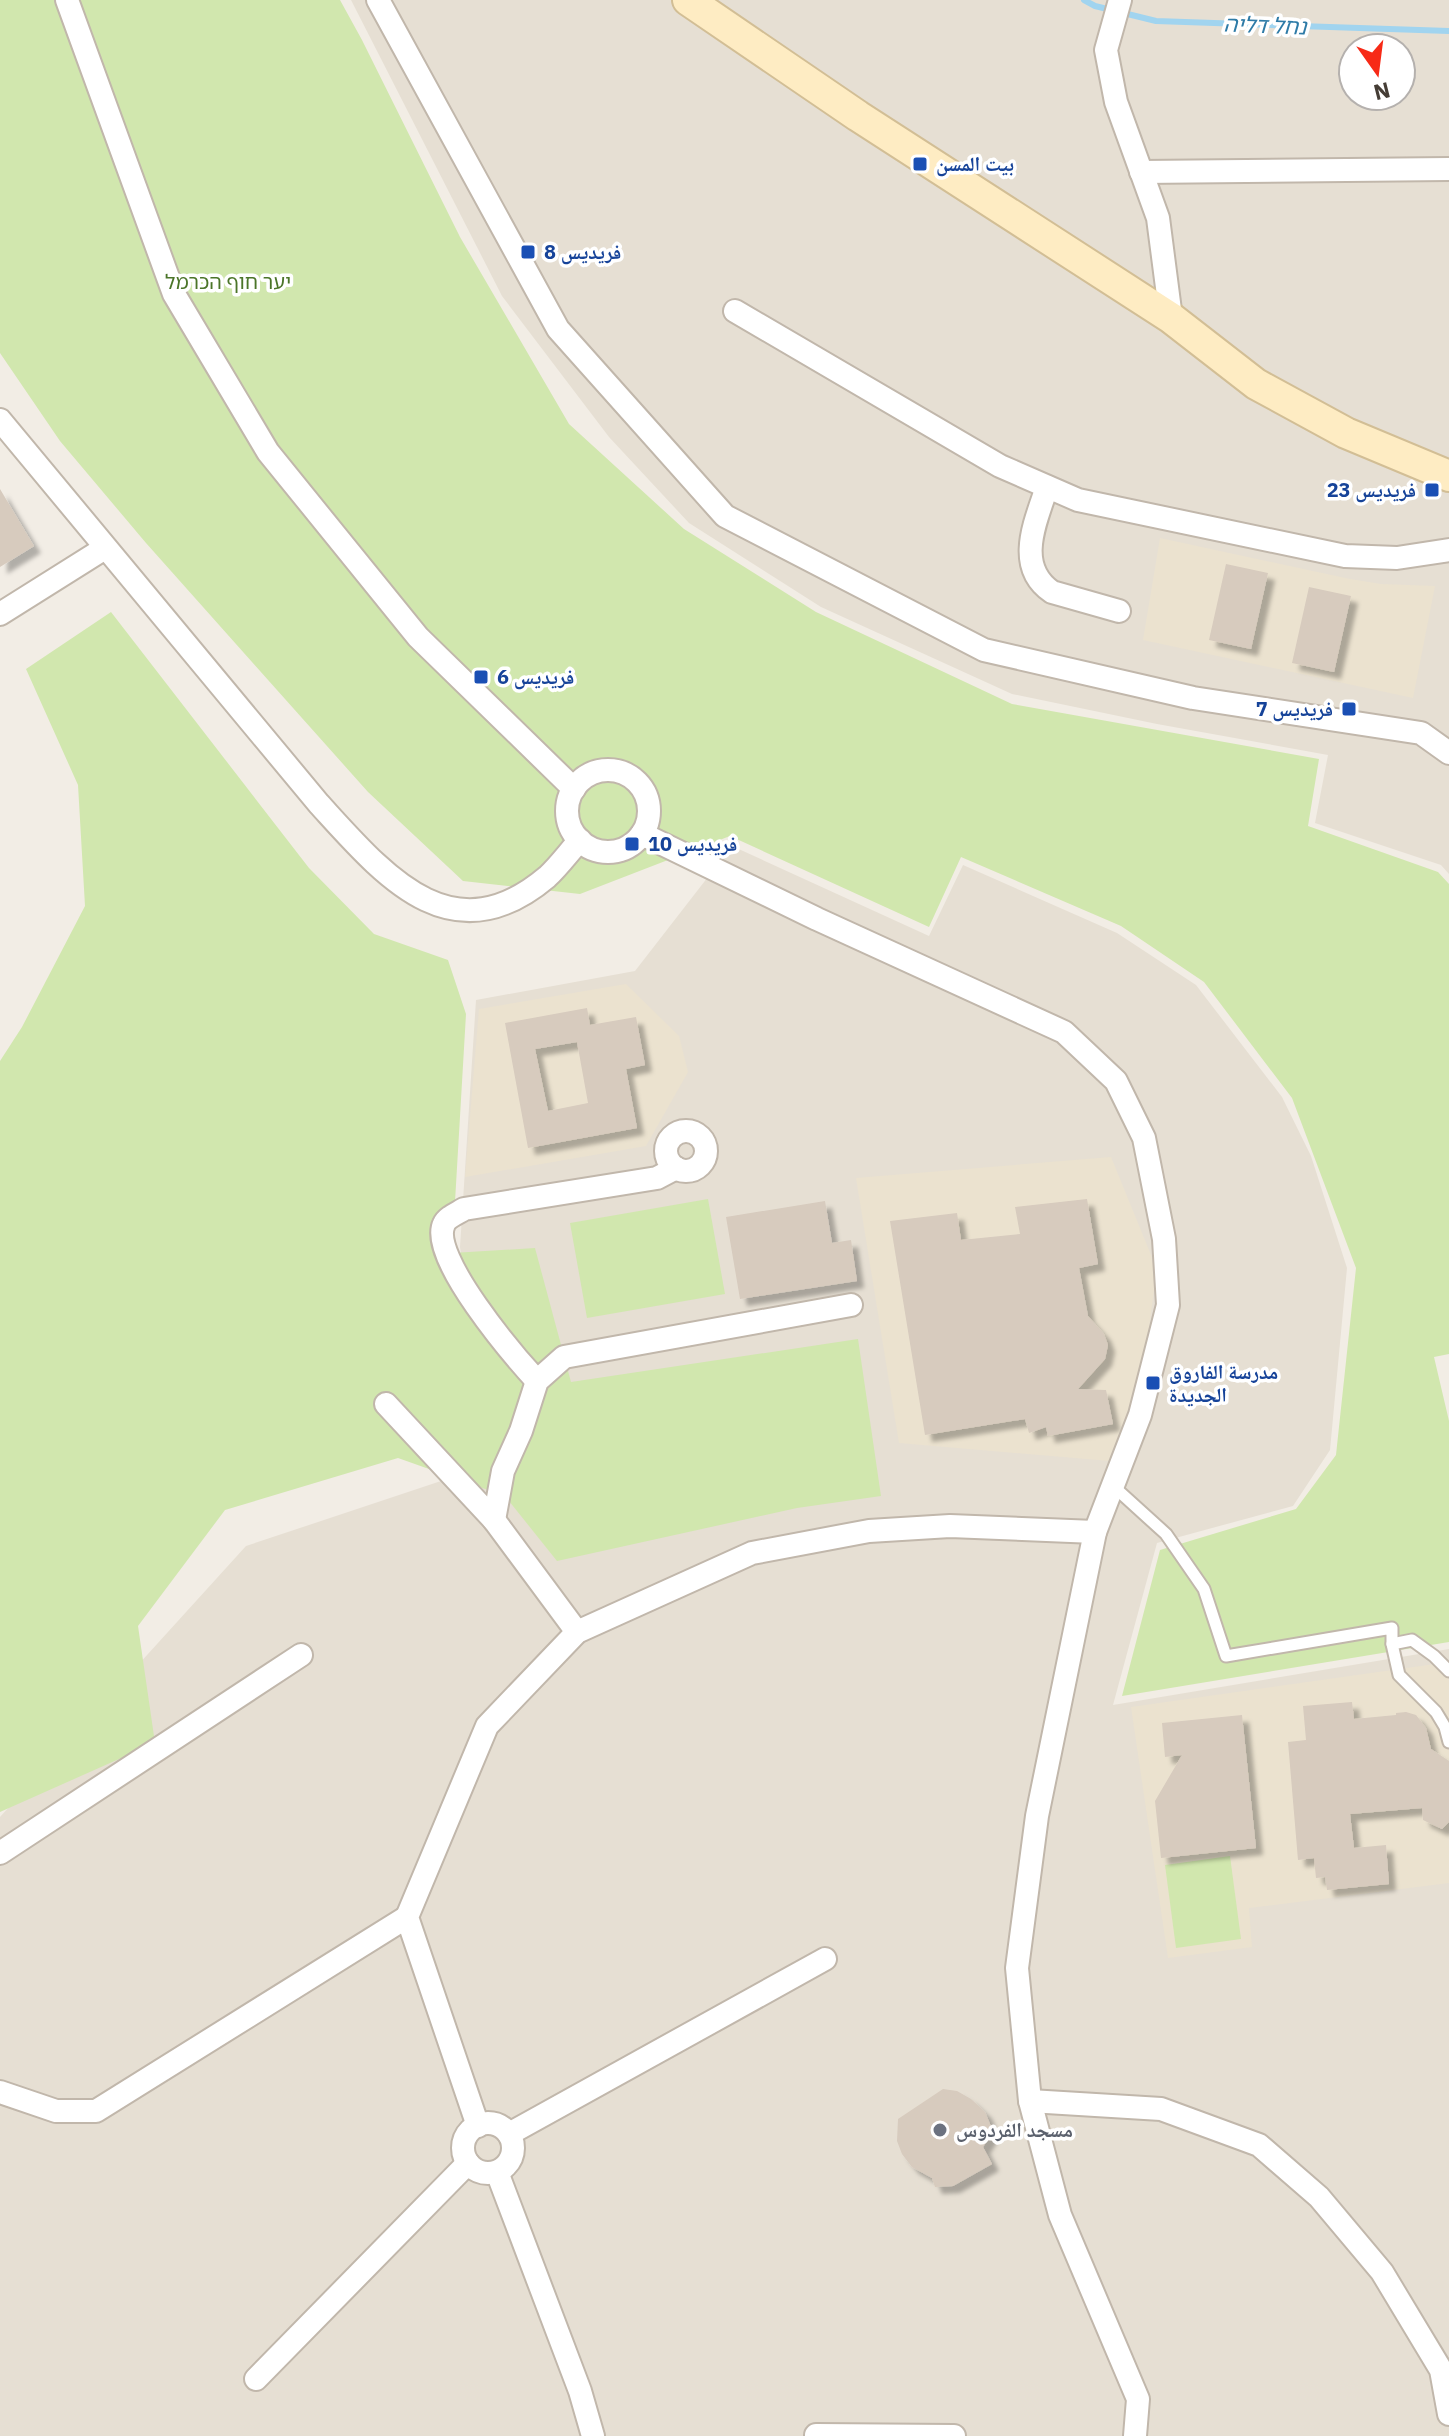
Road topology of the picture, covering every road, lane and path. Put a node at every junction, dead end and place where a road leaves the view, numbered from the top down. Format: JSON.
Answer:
{"nodes":[{"id":1,"x":67,"y":0,"type":"edge"},
{"id":2,"x":378,"y":0,"type":"edge"},
{"id":3,"x":688,"y":0,"type":"edge"},
{"id":4,"x":1120,"y":0,"type":"edge"},
{"id":5,"x":1449,"y":169,"type":"edge"},
{"id":6,"x":1141,"y":172,"type":"junction"},
{"id":7,"x":735,"y":311,"type":"dead end"},
{"id":8,"x":1171,"y":318,"type":"junction"},
{"id":9,"x":0,"y":420,"type":"edge"},
{"id":10,"x":1449,"y":476,"type":"edge"},
{"id":11,"x":1047,"y":487,"type":"junction"},
{"id":12,"x":105,"y":548,"type":"junction"},
{"id":13,"x":1449,"y":550,"type":"edge"},
{"id":14,"x":1119,"y":611,"type":"dead end"},
{"id":15,"x":0,"y":614,"type":"edge"},
{"id":16,"x":1449,"y":753,"type":"edge"},
{"id":17,"x":574,"y":789,"type":"junction"},
{"id":18,"x":642,"y":834,"type":"junction"},
{"id":19,"x":580,"y":840,"type":"junction"},
{"id":20,"x":676,"y":1168,"type":"dead end"},
{"id":21,"x":851,"y":1305,"type":"dead end"},
{"id":22,"x":537,"y":1381,"type":"junction"},
{"id":23,"x":386,"y":1404,"type":"dead end"},
{"id":24,"x":1112,"y":1485,"type":"junction"},
{"id":25,"x":494,"y":1520,"type":"junction"},
{"id":26,"x":1095,"y":1532,"type":"junction"},
{"id":27,"x":577,"y":1632,"type":"junction"},
{"id":28,"x":1392,"y":1644,"type":"junction"},
{"id":29,"x":301,"y":1655,"type":"dead end"},
{"id":30,"x":1449,"y":1671,"type":"edge"},
{"id":31,"x":1449,"y":1742,"type":"edge"},
{"id":32,"x":0,"y":1853,"type":"edge"},
{"id":33,"x":407,"y":1917,"type":"junction"},
{"id":34,"x":825,"y":1959,"type":"dead end"},
{"id":35,"x":0,"y":2092,"type":"edge"},
{"id":36,"x":1030,"y":2101,"type":"junction"},
{"id":37,"x":478,"y":2126,"type":"junction"},
{"id":38,"x":509,"y":2134,"type":"junction"},
{"id":39,"x":468,"y":2163,"type":"junction"},
{"id":40,"x":497,"y":2172,"type":"junction"},
{"id":41,"x":256,"y":2379,"type":"dead end"},
{"id":42,"x":1449,"y":2414,"type":"edge"},
{"id":43,"x":816,"y":2435,"type":"edge"},
{"id":44,"x":593,"y":2436,"type":"edge"},
{"id":45,"x":954,"y":2436,"type":"edge"},
{"id":46,"x":1135,"y":2436,"type":"edge"}],
"edges":[{"from":1,"to":17,"type":"street"},
{"from":2,"to":16,"type":"street"},
{"from":3,"to":8,"type":"street"},
{"from":4,"to":6,"type":"street"},
{"from":5,"to":6,"type":"street"},
{"from":6,"to":8,"type":"street"},
{"from":7,"to":11,"type":"street"},
{"from":8,"to":10,"type":"street"},
{"from":9,"to":12,"type":"street"},
{"from":11,"to":13,"type":"street"},
{"from":11,"to":14,"type":"street"},
{"from":12,"to":15,"type":"street"},
{"from":12,"to":19,"type":"street"},
{"from":17,"to":18,"type":"street"},
{"from":17,"to":19,"type":"street"},
{"from":18,"to":19,"type":"street"},
{"from":18,"to":24,"type":"street"},
{"from":20,"to":22,"type":"street"},
{"from":21,"to":22,"type":"street"},
{"from":22,"to":25,"type":"street"},
{"from":23,"to":25,"type":"street"},
{"from":24,"to":26,"type":"street"},
{"from":24,"to":28,"type":"lane"},
{"from":25,"to":27,"type":"street"},
{"from":26,"to":27,"type":"street"},
{"from":26,"to":36,"type":"street"},
{"from":27,"to":33,"type":"street"},
{"from":28,"to":30,"type":"lane"},
{"from":28,"to":31,"type":"lane"},
{"from":29,"to":32,"type":"street"},
{"from":33,"to":35,"type":"street"},
{"from":33,"to":37,"type":"street"},
{"from":34,"to":38,"type":"street"},
{"from":36,"to":42,"type":"street"},
{"from":36,"to":46,"type":"street"},
{"from":37,"to":38,"type":"street"},
{"from":37,"to":39,"type":"street"},
{"from":38,"to":40,"type":"street"},
{"from":39,"to":40,"type":"street"},
{"from":39,"to":41,"type":"street"},
{"from":40,"to":44,"type":"street"},
{"from":43,"to":45,"type":"street"}]}
